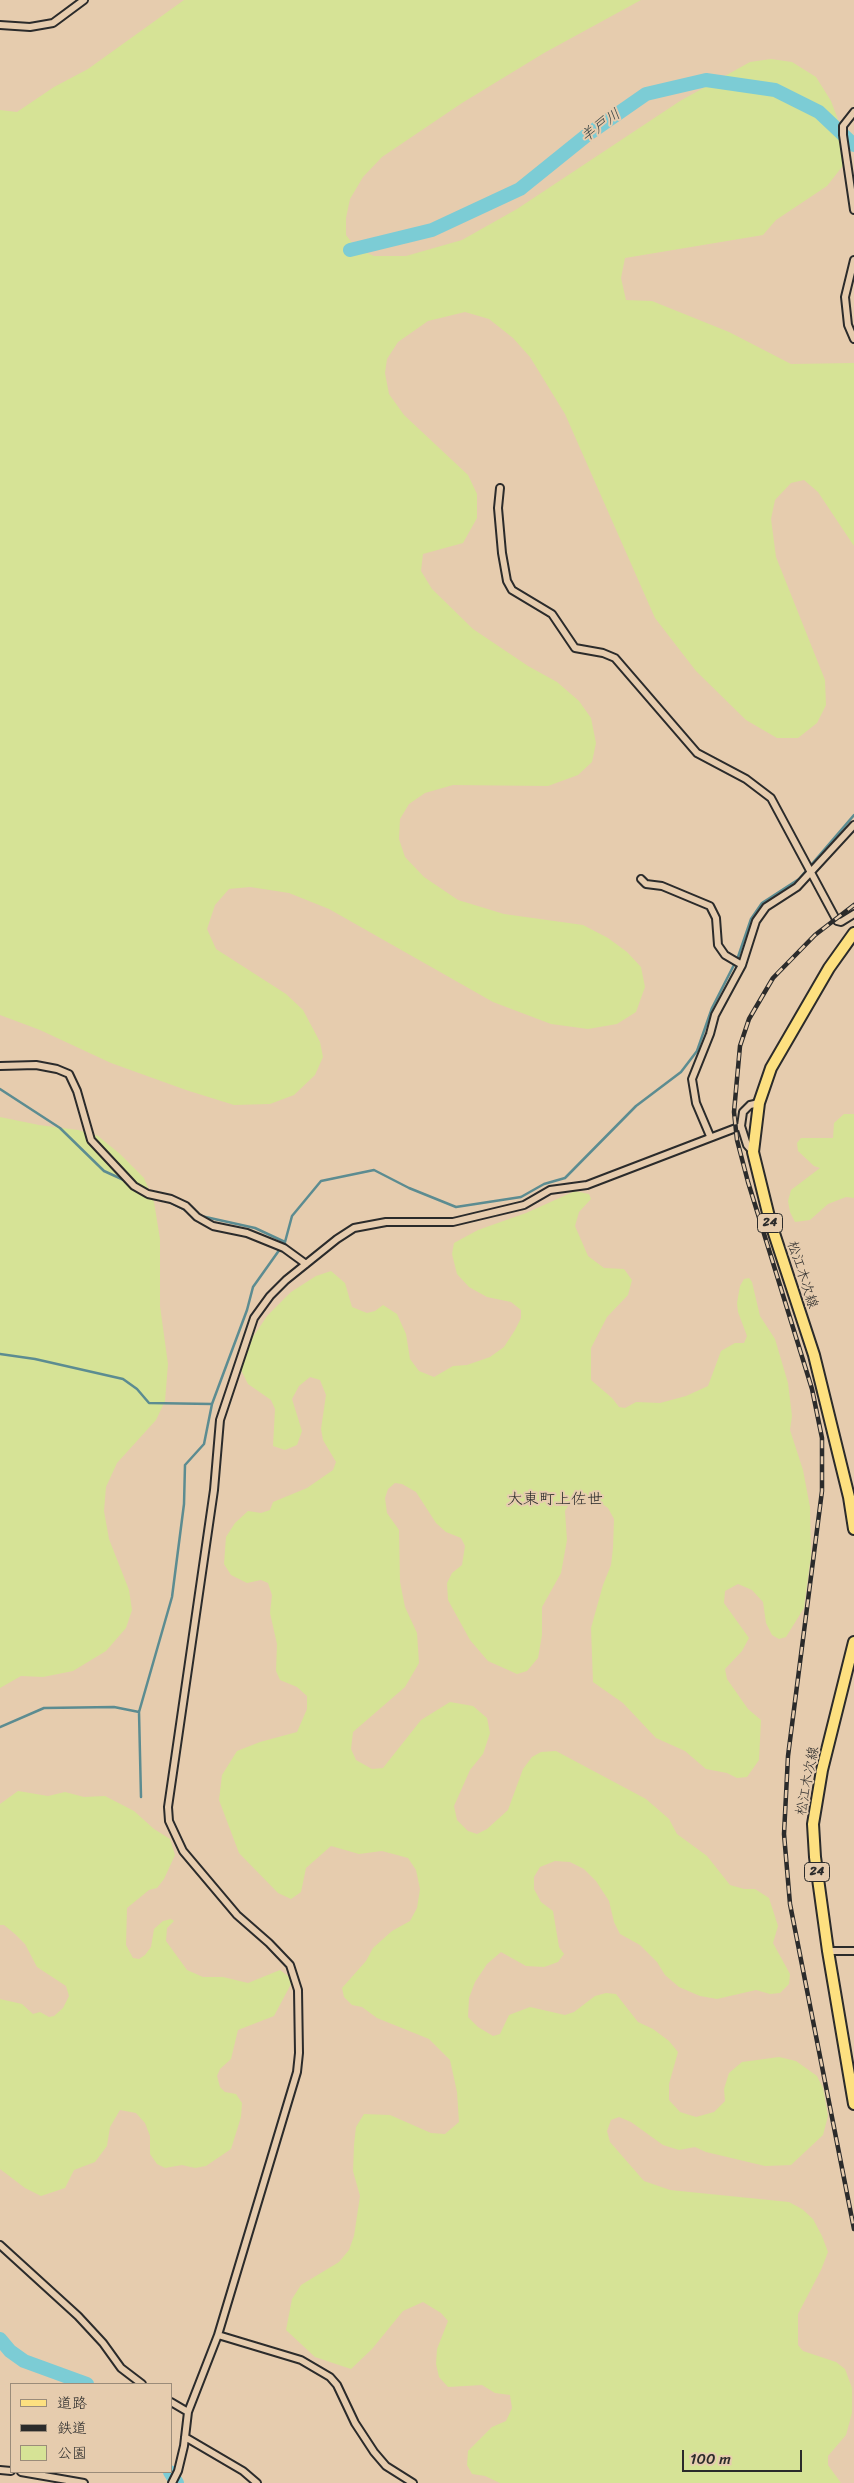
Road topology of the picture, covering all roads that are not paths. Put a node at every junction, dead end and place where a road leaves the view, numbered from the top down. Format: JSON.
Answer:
{"nodes":[{"id":1,"x":84,"y":0,"type":"edge"},
{"id":2,"x":0,"y":25,"type":"edge"},
{"id":3,"x":854,"y":112,"type":"edge"},
{"id":4,"x":854,"y":210,"type":"edge"},
{"id":5,"x":854,"y":260,"type":"edge"},
{"id":6,"x":854,"y":339,"type":"edge"},
{"id":7,"x":500,"y":488,"type":"dead end"},
{"id":8,"x":854,"y":825,"type":"edge"},
{"id":9,"x":809,"y":870,"type":"junction"},
{"id":10,"x":641,"y":879,"type":"dead end"},
{"id":11,"x":854,"y":914,"type":"edge"},
{"id":12,"x":854,"y":933,"type":"edge"},
{"id":13,"x":738,"y":964,"type":"junction"},
{"id":14,"x":0,"y":1066,"type":"edge"},
{"id":15,"x":758,"y":1104,"type":"junction"},
{"id":16,"x":741,"y":1126,"type":"junction"},
{"id":17,"x":710,"y":1136,"type":"junction"},
{"id":18,"x":753,"y":1152,"type":"junction"},
{"id":19,"x":306,"y":1264,"type":"junction"},
{"id":20,"x":854,"y":1528,"type":"edge"},
{"id":21,"x":854,"y":1642,"type":"edge"},
{"id":22,"x":828,"y":1951,"type":"junction"},
{"id":23,"x":854,"y":1951,"type":"edge"},
{"id":24,"x":854,"y":2104,"type":"edge"},
{"id":25,"x":0,"y":2245,"type":"edge"},
{"id":26,"x":218,"y":2335,"type":"junction"},
{"id":27,"x":141,"y":2383,"type":"edge"},
{"id":28,"x":172,"y":2403,"type":"edge"},
{"id":29,"x":188,"y":2412,"type":"junction"},
{"id":30,"x":185,"y":2438,"type":"junction"},
{"id":31,"x":27,"y":2473,"type":"edge"},
{"id":32,"x":84,"y":2483,"type":"edge"},
{"id":33,"x":172,"y":2483,"type":"edge"},
{"id":34,"x":257,"y":2483,"type":"edge"},
{"id":35,"x":413,"y":2483,"type":"edge"}],
"edges":[{"from":1,"to":2,"type":"street"},
{"from":3,"to":4,"type":"street"},
{"from":5,"to":6,"type":"street"},
{"from":7,"to":9,"type":"street"},
{"from":8,"to":9,"type":"street"},
{"from":9,"to":11,"type":"street"},
{"from":9,"to":13,"type":"street"},
{"from":10,"to":13,"type":"street"},
{"from":12,"to":15,"type":"main road","name":"松江木次線","number":"24"},
{"from":13,"to":17,"type":"street"},
{"from":14,"to":19,"type":"street"},
{"from":15,"to":16,"type":"street"},
{"from":15,"to":18,"type":"main road","name":"松江木次線","number":"24"},
{"from":16,"to":17,"type":"street"},
{"from":16,"to":18,"type":"street"},
{"from":17,"to":19,"type":"street"},
{"from":18,"to":20,"type":"main road","name":"松江木次線","number":"24"},
{"from":19,"to":26,"type":"street"},
{"from":21,"to":22,"type":"main road","name":"松江木次線","number":"24"},
{"from":22,"to":23,"type":"street"},
{"from":22,"to":24,"type":"main road","name":"松江木次線","number":"24"},
{"from":25,"to":27,"type":"street"},
{"from":26,"to":29,"type":"street"},
{"from":26,"to":35,"type":"street"},
{"from":28,"to":29,"type":"street"},
{"from":29,"to":30,"type":"street"},
{"from":30,"to":33,"type":"street"},
{"from":30,"to":34,"type":"street"},
{"from":31,"to":32,"type":"street"}]}
